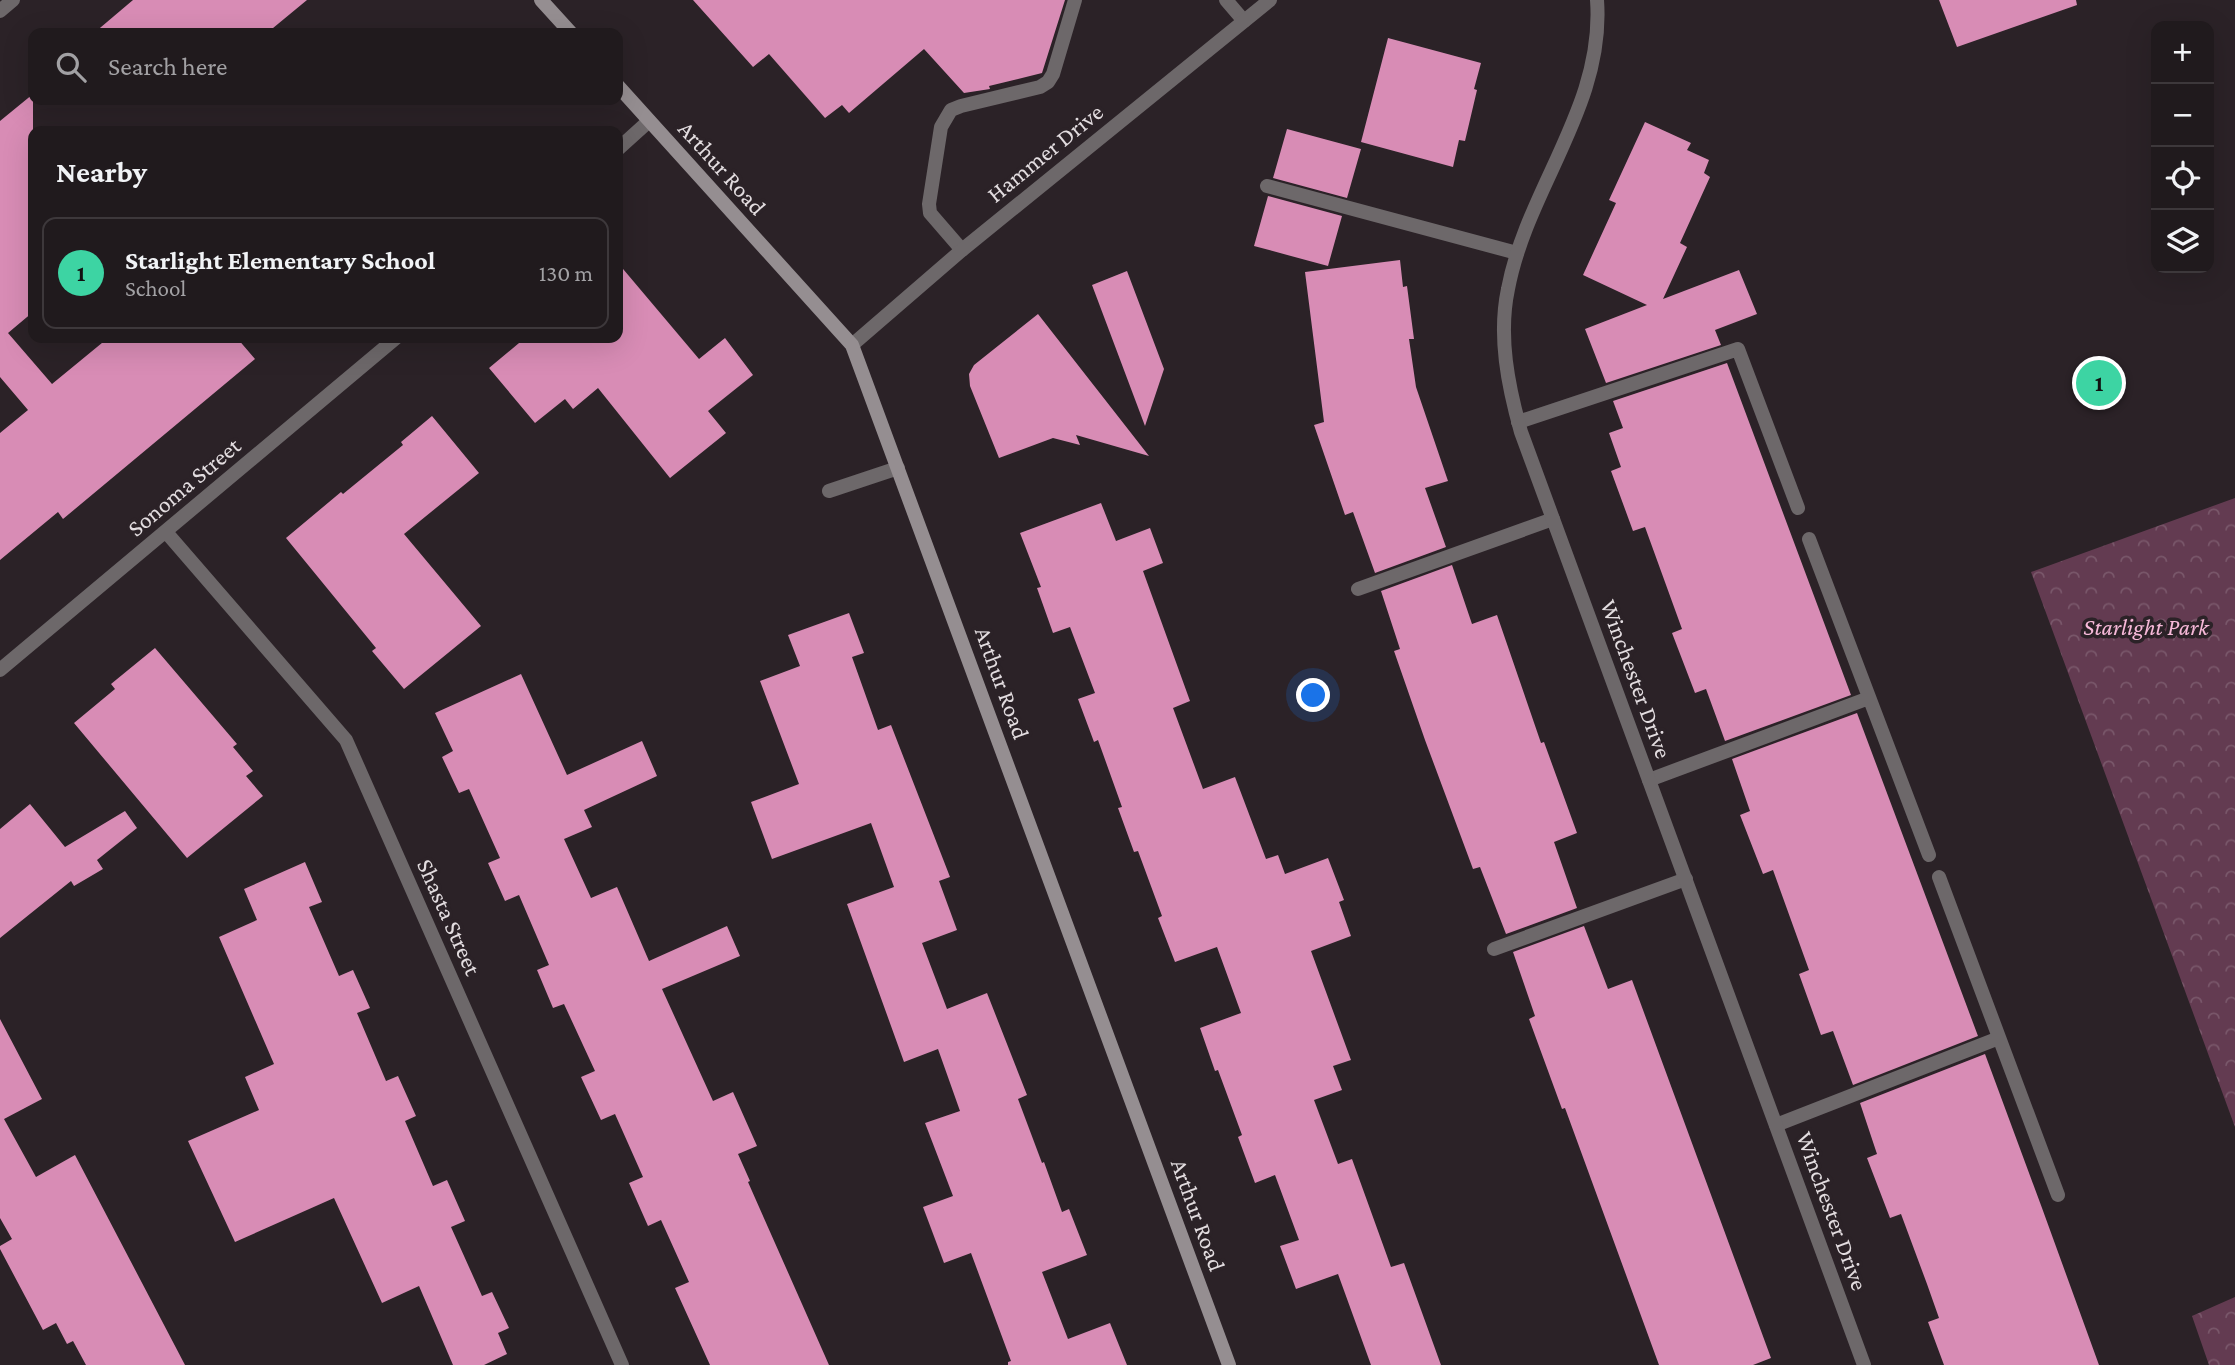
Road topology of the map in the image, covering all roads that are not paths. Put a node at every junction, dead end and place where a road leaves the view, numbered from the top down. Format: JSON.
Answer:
{"nodes":[{"id":1,"x":13,"y":0,"type":"edge"},
{"id":2,"x":541,"y":0,"type":"edge"},
{"id":3,"x":1075,"y":0,"type":"edge"},
{"id":4,"x":1226,"y":0,"type":"edge"},
{"id":5,"x":1270,"y":0,"type":"edge"},
{"id":6,"x":1597,"y":0,"type":"edge"},
{"id":7,"x":0,"y":11,"type":"edge"},
{"id":8,"x":1244,"y":22,"type":"junction"},
{"id":9,"x":566,"y":28,"type":"edge"},
{"id":10,"x":623,"y":92,"type":"edge"},
{"id":11,"x":649,"y":121,"type":"junction"},
{"id":12,"x":623,"y":144,"type":"edge"},
{"id":13,"x":1267,"y":186,"type":"dead end"},
{"id":14,"x":962,"y":250,"type":"junction"},
{"id":15,"x":1517,"y":253,"type":"junction"},
{"id":16,"x":390,"y":343,"type":"edge"},
{"id":17,"x":852,"y":345,"type":"junction"},
{"id":18,"x":1518,"y":422,"type":"junction"},
{"id":19,"x":898,"y":468,"type":"junction"},
{"id":20,"x":829,"y":491,"type":"dead end"},
{"id":21,"x":1798,"y":508,"type":"dead end"},
{"id":22,"x":1553,"y":519,"type":"junction"},
{"id":23,"x":166,"y":532,"type":"junction"},
{"id":24,"x":1809,"y":539,"type":"dead end"},
{"id":25,"x":1358,"y":589,"type":"dead end"},
{"id":26,"x":0,"y":670,"type":"edge"},
{"id":27,"x":1869,"y":698,"type":"junction"},
{"id":28,"x":1649,"y":780,"type":"junction"},
{"id":29,"x":1929,"y":855,"type":"dead end"},
{"id":30,"x":1939,"y":877,"type":"dead end"},
{"id":31,"x":1686,"y":879,"type":"junction"},
{"id":32,"x":1494,"y":949,"type":"dead end"},
{"id":33,"x":1999,"y":1038,"type":"junction"},
{"id":34,"x":1776,"y":1125,"type":"junction"},
{"id":35,"x":2058,"y":1195,"type":"dead end"},
{"id":36,"x":622,"y":1365,"type":"edge"},
{"id":37,"x":1229,"y":1365,"type":"edge"},
{"id":38,"x":1864,"y":1365,"type":"edge"}],
"edges":[{"from":1,"to":7,"type":"street"},
{"from":2,"to":9,"type":"street"},
{"from":3,"to":14,"type":"street"},
{"from":4,"to":8,"type":"street"},
{"from":5,"to":8,"type":"street","name":"Hammer Drive"},
{"from":6,"to":15,"type":"street","name":"Winchester Drive"},
{"from":8,"to":14,"type":"street","name":"Hammer Drive"},
{"from":10,"to":11,"type":"street","name":"Arthur Road"},
{"from":11,"to":12,"type":"street"},
{"from":11,"to":17,"type":"street","name":"Arthur Road"},
{"from":13,"to":15,"type":"street"},
{"from":14,"to":17,"type":"street","name":"Hammer Drive"},
{"from":15,"to":18,"type":"street","name":"Winchester Drive"},
{"from":16,"to":23,"type":"street","name":"Sonoma Street"},
{"from":17,"to":19,"type":"street","name":"Arthur Road"},
{"from":18,"to":21,"type":"street"},
{"from":18,"to":22,"type":"street","name":"Winchester Drive"},
{"from":19,"to":20,"type":"street"},
{"from":19,"to":37,"type":"street","name":"Arthur Road"},
{"from":22,"to":25,"type":"street"},
{"from":22,"to":28,"type":"street","name":"Winchester Drive"},
{"from":23,"to":26,"type":"street","name":"Sonoma Street"},
{"from":23,"to":36,"type":"street","name":"Shasta Street"},
{"from":24,"to":27,"type":"street"},
{"from":27,"to":28,"type":"street"},
{"from":27,"to":29,"type":"street"},
{"from":28,"to":31,"type":"street","name":"Winchester Drive"},
{"from":30,"to":33,"type":"street"},
{"from":31,"to":32,"type":"street"},
{"from":31,"to":34,"type":"street","name":"Winchester Drive"},
{"from":33,"to":34,"type":"street"},
{"from":33,"to":35,"type":"street"},
{"from":34,"to":38,"type":"street","name":"Winchester Drive"}]}
